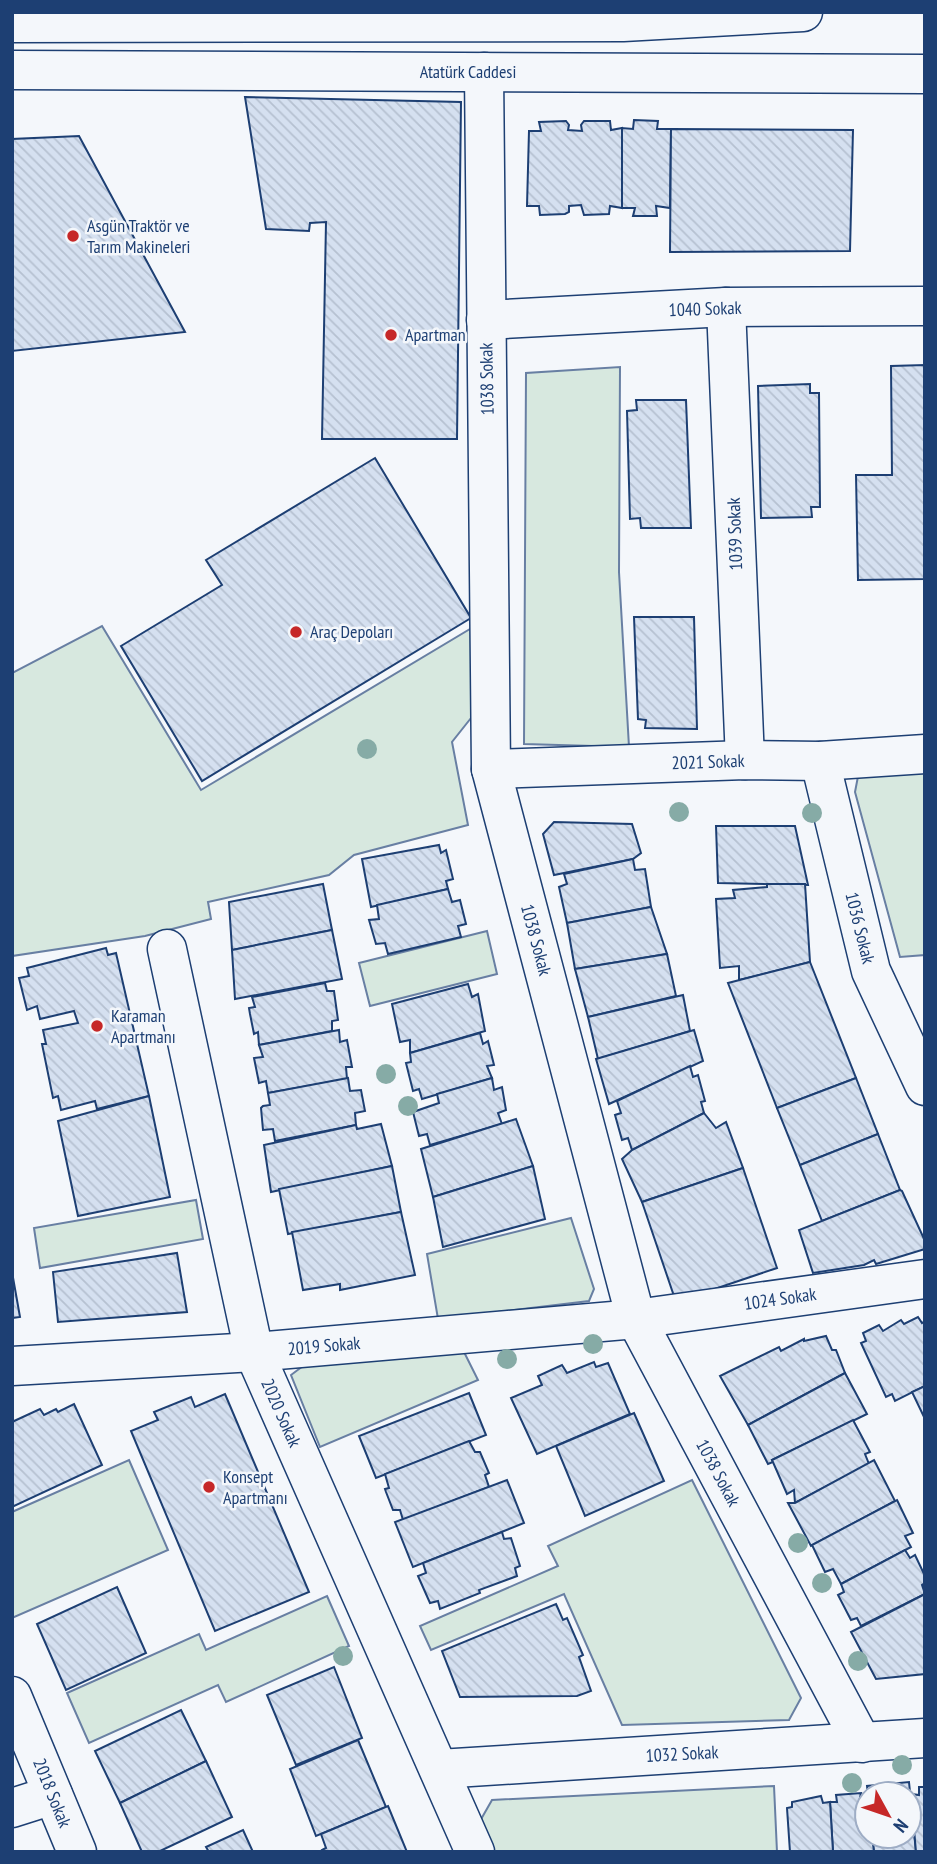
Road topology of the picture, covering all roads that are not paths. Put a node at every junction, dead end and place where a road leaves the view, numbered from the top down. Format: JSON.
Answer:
{"nodes":[{"id":1,"x":803,"y":12,"type":"edge"},
{"id":2,"x":12,"y":23,"type":"edge"},
{"id":3,"x":12,"y":69,"type":"edge"},
{"id":4,"x":484,"y":72,"type":"junction"},
{"id":5,"x":925,"y":74,"type":"edge"},
{"id":6,"x":925,"y":306,"type":"edge"},
{"id":7,"x":726,"y":307,"type":"junction"},
{"id":8,"x":486,"y":320,"type":"junction"},
{"id":9,"x":925,"y":754,"type":"edge"},
{"id":10,"x":745,"y":760,"type":"junction"},
{"id":11,"x":820,"y":761,"type":"junction"},
{"id":12,"x":491,"y":769,"type":"junction"},
{"id":13,"x":167,"y":949,"type":"dead end"},
{"id":14,"x":925,"y":1086,"type":"edge"},
{"id":15,"x":925,"y":1279,"type":"edge"},
{"id":16,"x":636,"y":1319,"type":"junction"},
{"id":17,"x":254,"y":1352,"type":"junction"},
{"id":18,"x":12,"y":1366,"type":"edge"},
{"id":19,"x":12,"y":1696,"type":"edge"},
{"id":20,"x":925,"y":1738,"type":"edge"},
{"id":21,"x":862,"y":1743,"type":"junction"},
{"id":22,"x":439,"y":1769,"type":"junction"},
{"id":23,"x":53,"y":1794,"type":"junction"},
{"id":24,"x":12,"y":1808,"type":"edge"},
{"id":25,"x":76,"y":1852,"type":"edge"},
{"id":26,"x":475,"y":1852,"type":"edge"}],
"edges":[{"from":1,"to":2,"type":"main road"},
{"from":3,"to":4,"type":"main road","name":"Atatürk Caddesi"},
{"from":4,"to":5,"type":"main road","name":"Atatürk Caddesi"},
{"from":4,"to":8,"type":"main road","name":"1038 Sokak"},
{"from":6,"to":7,"type":"main road","name":"1040 Sokak"},
{"from":7,"to":8,"type":"main road","name":"1040 Sokak"},
{"from":7,"to":10,"type":"main road","name":"1039 Sokak"},
{"from":8,"to":12,"type":"main road","name":"1038 Sokak"},
{"from":9,"to":11,"type":"main road","name":"2021 Sokak"},
{"from":10,"to":11,"type":"main road","name":"2021 Sokak"},
{"from":10,"to":12,"type":"main road","name":"2021 Sokak"},
{"from":11,"to":14,"type":"main road","name":"1036 Sokak"},
{"from":12,"to":16,"type":"main road","name":"1038 Sokak"},
{"from":13,"to":17,"type":"main road","name":"2020 Sokak"},
{"from":15,"to":16,"type":"main road","name":"1024 Sokak"},
{"from":16,"to":17,"type":"main road","name":"2019 Sokak"},
{"from":16,"to":21,"type":"main road","name":"1038 Sokak"},
{"from":17,"to":18,"type":"main road","name":"2019 Sokak"},
{"from":17,"to":22,"type":"main road","name":"2020 Sokak"},
{"from":19,"to":23,"type":"main road","name":"2018 Sokak"},
{"from":20,"to":21,"type":"main road","name":"1032 Sokak"},
{"from":21,"to":22,"type":"main road","name":"1032 Sokak"},
{"from":22,"to":26,"type":"main road","name":"2020 Sokak"},
{"from":23,"to":24,"type":"main road"},
{"from":23,"to":25,"type":"main road","name":"2018 Sokak"}]}
